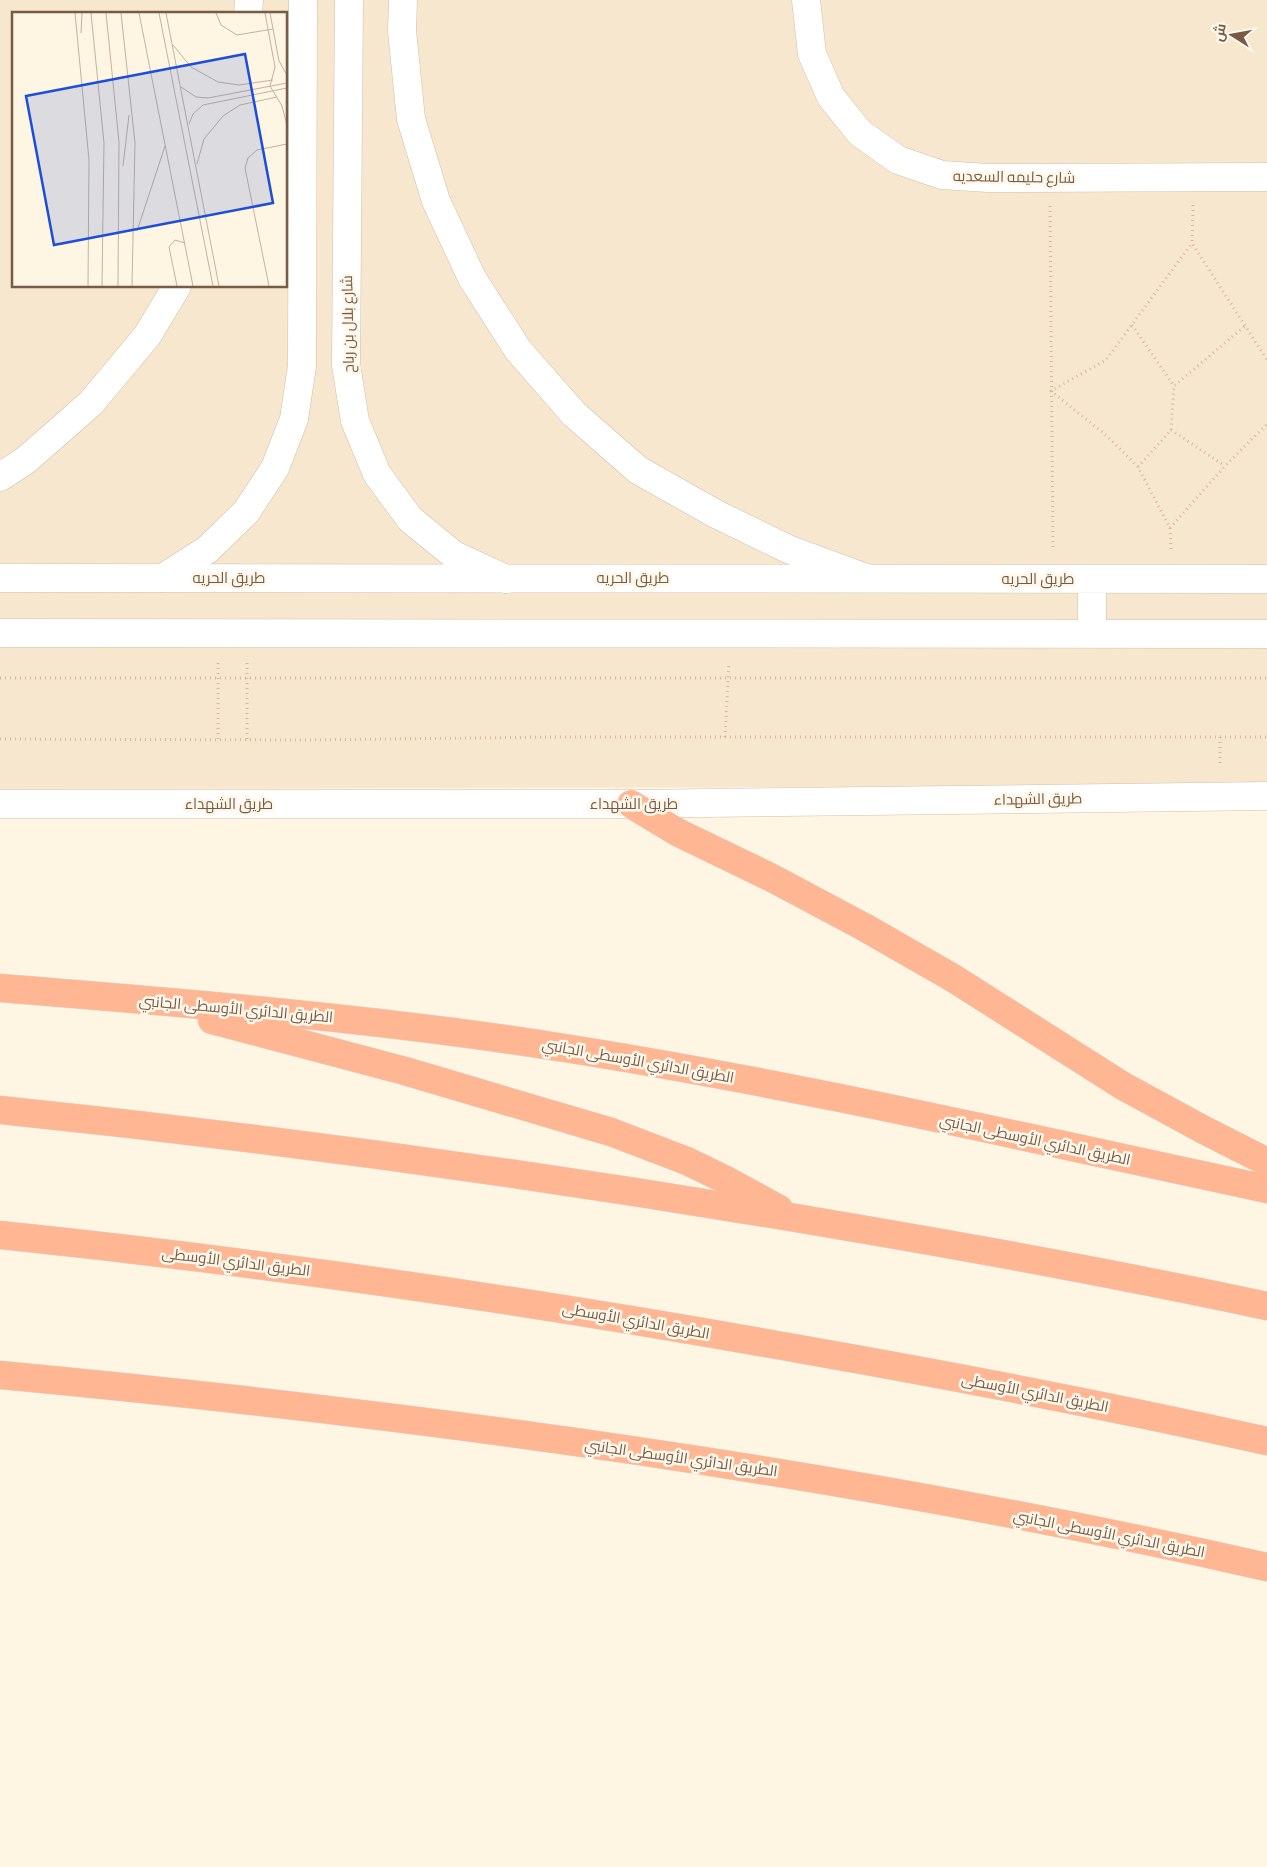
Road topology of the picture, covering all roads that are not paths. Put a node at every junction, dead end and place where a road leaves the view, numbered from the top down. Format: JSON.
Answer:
{"nodes":[{"id":1,"x":303,"y":0,"type":"edge"},
{"id":2,"x":350,"y":0,"type":"edge"},
{"id":3,"x":403,"y":0,"type":"edge"},
{"id":4,"x":806,"y":0,"type":"edge"},
{"id":5,"x":1267,"y":177,"type":"edge"},
{"id":6,"x":176,"y":288,"type":"edge"},
{"id":7,"x":0,"y":477,"type":"edge"},
{"id":8,"x":0,"y":578,"type":"edge"},
{"id":9,"x":163,"y":578,"type":"junction"},
{"id":10,"x":506,"y":579,"type":"junction"},
{"id":11,"x":867,"y":579,"type":"junction"},
{"id":12,"x":1092,"y":579,"type":"junction"},
{"id":13,"x":1267,"y":579,"type":"edge"},
{"id":14,"x":0,"y":633,"type":"edge"},
{"id":15,"x":1092,"y":634,"type":"junction"},
{"id":16,"x":1267,"y":634,"type":"edge"},
{"id":17,"x":1267,"y":796,"type":"edge"},
{"id":18,"x":0,"y":804,"type":"edge"},
{"id":19,"x":631,"y":804,"type":"junction"},
{"id":20,"x":0,"y":988,"type":"edge"},
{"id":21,"x":131,"y":999,"type":"junction"},
{"id":22,"x":0,"y":1110,"type":"edge"},
{"id":23,"x":1267,"y":1162,"type":"edge"},
{"id":24,"x":1267,"y":1189,"type":"edge"},
{"id":25,"x":796,"y":1218,"type":"junction"},
{"id":26,"x":0,"y":1235,"type":"edge"},
{"id":27,"x":1267,"y":1306,"type":"edge"},
{"id":28,"x":0,"y":1374,"type":"edge"},
{"id":29,"x":1267,"y":1441,"type":"edge"},
{"id":30,"x":1267,"y":1567,"type":"edge"}],
"edges":[{"from":1,"to":9,"type":"street"},
{"from":2,"to":10,"type":"street","name":"شارع بلال بن رباح"},
{"from":3,"to":11,"type":"street"},
{"from":4,"to":5,"type":"street","name":"شارع حليمه السعديه"},
{"from":6,"to":7,"type":"street"},
{"from":8,"to":9,"type":"street","name":"طريق الحريه"},
{"from":9,"to":10,"type":"street","name":"طريق الحريه"},
{"from":10,"to":11,"type":"street","name":"طريق الحريه"},
{"from":11,"to":12,"type":"street","name":"طريق الحريه"},
{"from":12,"to":13,"type":"street","name":"طريق الحريه"},
{"from":12,"to":15,"type":"street"},
{"from":14,"to":15,"type":"street"},
{"from":15,"to":16,"type":"street"},
{"from":17,"to":19,"type":"street","name":"طريق الشهداء"},
{"from":18,"to":19,"type":"street","name":"طريق الشهداء"},
{"from":19,"to":23,"type":"highway"},
{"from":20,"to":21,"type":"highway","name":"الطريق الدائري الأوسطى الجانبي"},
{"from":21,"to":24,"type":"highway","name":"الطريق الدائري الأوسطى الجانبي"},
{"from":21,"to":25,"type":"highway"},
{"from":22,"to":25,"type":"highway"},
{"from":25,"to":27,"type":"highway"},
{"from":26,"to":29,"type":"highway","name":"الطريق الدائري الأوسطى"},
{"from":28,"to":30,"type":"highway","name":"الطريق الدائري الأوسطى الجانبي"}]}
